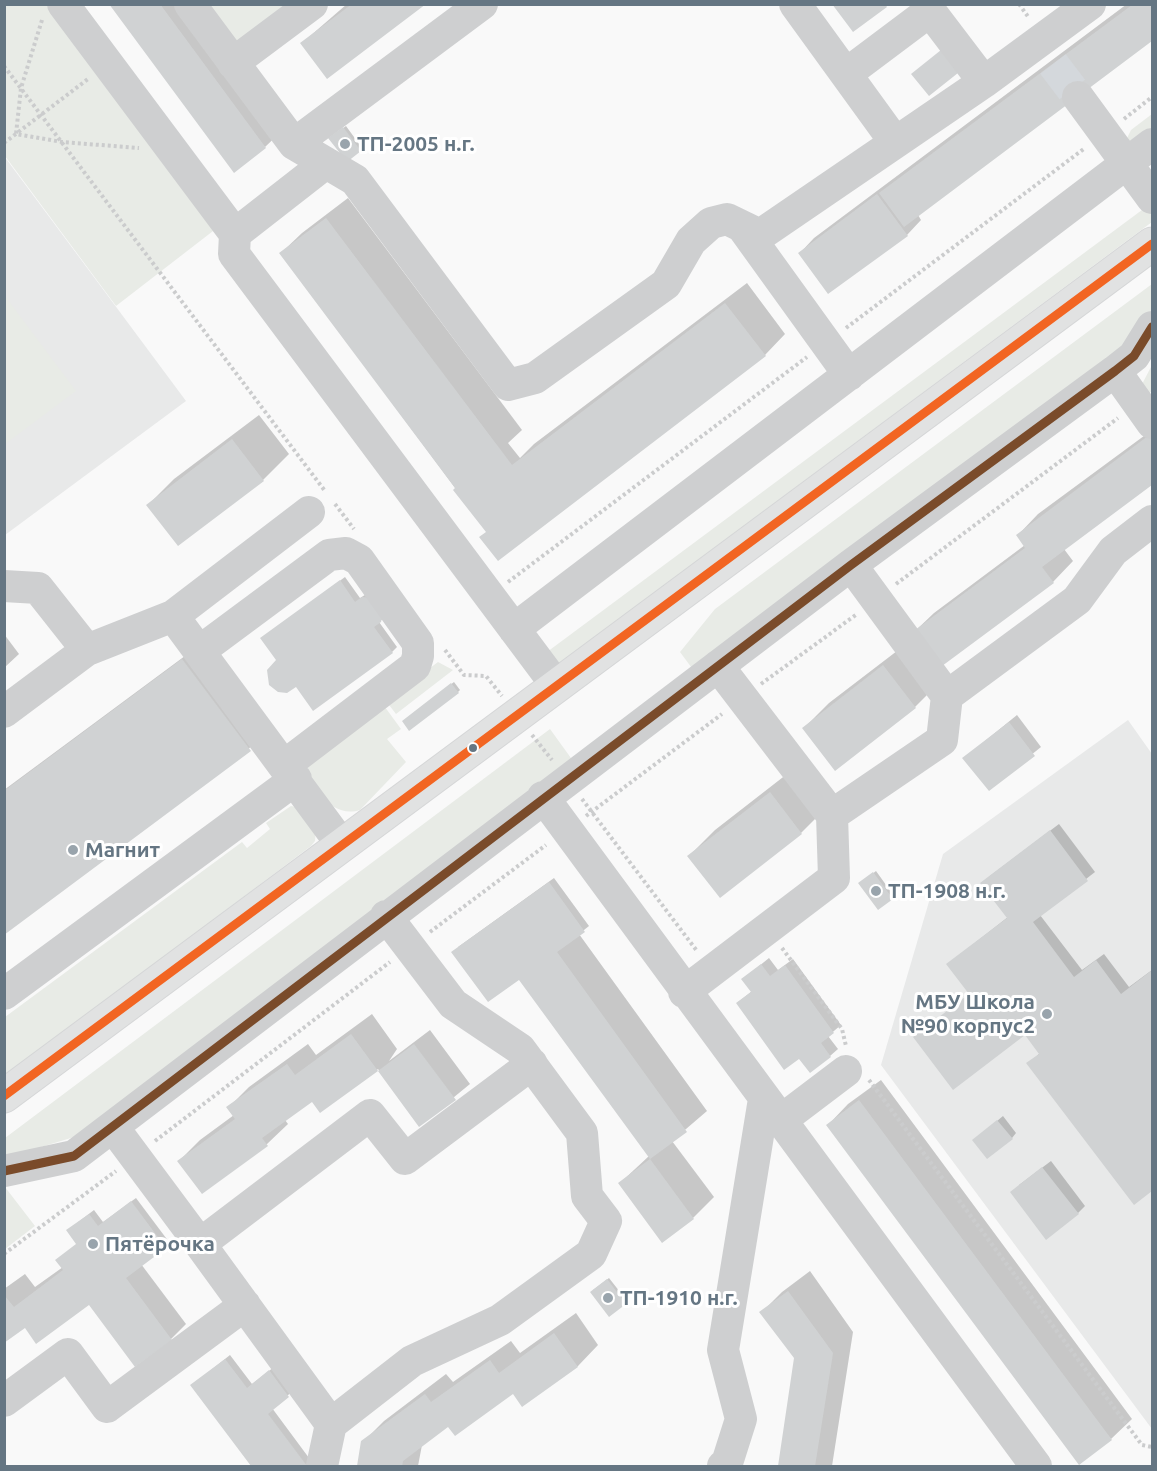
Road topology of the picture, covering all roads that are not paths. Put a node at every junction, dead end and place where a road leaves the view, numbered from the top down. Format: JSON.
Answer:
{"nodes":[{"id":1,"x":190,"y":4,"type":"edge"},
{"id":2,"x":312,"y":4,"type":"edge"},
{"id":3,"x":482,"y":4,"type":"edge"},
{"id":4,"x":795,"y":4,"type":"edge"},
{"id":5,"x":1090,"y":4,"type":"edge"},
{"id":6,"x":928,"y":8,"type":"edge"},
{"id":7,"x":53,"y":10,"type":"edge"},
{"id":8,"x":233,"y":63,"type":"junction"},
{"id":9,"x":846,"y":74,"type":"junction"},
{"id":10,"x":984,"y":82,"type":"junction"},
{"id":11,"x":1078,"y":97,"type":"tunnel mouth"},
{"id":12,"x":895,"y":142,"type":"junction"},
{"id":13,"x":294,"y":144,"type":"junction"},
{"id":14,"x":1152,"y":144,"type":"edge"},
{"id":15,"x":326,"y":163,"type":"junction"},
{"id":16,"x":1127,"y":163,"type":"junction"},
{"id":17,"x":1152,"y":198,"type":"edge"},
{"id":18,"x":743,"y":228,"type":"junction"},
{"id":19,"x":235,"y":234,"type":"junction"},
{"id":20,"x":1152,"y":244,"type":"edge"},
{"id":21,"x":1152,"y":327,"type":"edge"},
{"id":22,"x":1115,"y":371,"type":"junction"},
{"id":23,"x":849,"y":375,"type":"junction"},
{"id":24,"x":1145,"y":413,"type":"edge"},
{"id":25,"x":309,"y":512,"type":"dead end"},
{"id":26,"x":1152,"y":521,"type":"edge"},
{"id":27,"x":850,"y":565,"type":"junction"},
{"id":28,"x":4,"y":586,"type":"edge"},
{"id":29,"x":173,"y":616,"type":"junction"},
{"id":30,"x":514,"y":629,"type":"junction"},
{"id":31,"x":87,"y":650,"type":"junction"},
{"id":32,"x":201,"y":650,"type":"junction"},
{"id":33,"x":718,"y":666,"type":"junction"},
{"id":34,"x":556,"y":685,"type":"junction"},
{"id":35,"x":947,"y":696,"type":"junction"},
{"id":36,"x":4,"y":712,"type":"edge"},
{"id":37,"x":290,"y":772,"type":"junction"},
{"id":38,"x":555,"y":789,"type":"junction"},
{"id":39,"x":832,"y":815,"type":"junction"},
{"id":40,"x":342,"y":845,"type":"junction"},
{"id":41,"x":386,"y":916,"type":"junction"},
{"id":42,"x":684,"y":992,"type":"junction"},
{"id":43,"x":4,"y":994,"type":"edge"},
{"id":44,"x":532,"y":1064,"type":"junction"},
{"id":45,"x":852,"y":1065,"type":"road end"},
{"id":46,"x":4,"y":1096,"type":"edge"},
{"id":47,"x":772,"y":1110,"type":"junction"},
{"id":48,"x":113,"y":1127,"type":"junction"},
{"id":49,"x":4,"y":1171,"type":"edge"},
{"id":50,"x":200,"y":1244,"type":"junction"},
{"id":51,"x":244,"y":1305,"type":"junction"},
{"id":52,"x":4,"y":1401,"type":"edge"},
{"id":53,"x":332,"y":1424,"type":"junction"},
{"id":54,"x":322,"y":1467,"type":"edge"},
{"id":55,"x":723,"y":1467,"type":"edge"},
{"id":56,"x":1036,"y":1467,"type":"edge"}],
"edges":[{"from":1,"to":8,"type":"street"},
{"from":2,"to":8,"type":"street"},
{"from":3,"to":13,"type":"street"},
{"from":4,"to":9,"type":"street"},
{"from":5,"to":10,"type":"street"},
{"from":6,"to":9,"type":"street"},
{"from":6,"to":10,"type":"street"},
{"from":7,"to":19,"type":"street"},
{"from":8,"to":13,"type":"street"},
{"from":9,"to":12,"type":"street"},
{"from":10,"to":12,"type":"street"},
{"from":11,"to":16,"type":"street"},
{"from":12,"to":18,"type":"street"},
{"from":13,"to":15,"type":"street"},
{"from":14,"to":16,"type":"street"},
{"from":15,"to":18,"type":"street"},
{"from":15,"to":19,"type":"street"},
{"from":16,"to":17,"type":"street"},
{"from":16,"to":23,"type":"street"},
{"from":18,"to":23,"type":"street"},
{"from":19,"to":30,"type":"street"},
{"from":20,"to":34,"type":"main road"},
{"from":21,"to":22,"type":"street"},
{"from":22,"to":24,"type":"street"},
{"from":22,"to":27,"type":"street"},
{"from":23,"to":30,"type":"street"},
{"from":25,"to":29,"type":"street"},
{"from":26,"to":35,"type":"street"},
{"from":27,"to":33,"type":"street"},
{"from":27,"to":35,"type":"street"},
{"from":28,"to":31,"type":"street"},
{"from":29,"to":31,"type":"street"},
{"from":29,"to":32,"type":"street"},
{"from":30,"to":34,"type":"street"},
{"from":31,"to":36,"type":"street"},
{"from":32,"to":37,"type":"street"},
{"from":32,"to":37,"type":"street"},
{"from":33,"to":38,"type":"street"},
{"from":33,"to":39,"type":"street"},
{"from":34,"to":40,"type":"main road"},
{"from":35,"to":39,"type":"street"},
{"from":37,"to":40,"type":"street"},
{"from":37,"to":43,"type":"street"},
{"from":38,"to":41,"type":"street"},
{"from":38,"to":42,"type":"street"},
{"from":39,"to":42,"type":"street"},
{"from":40,"to":46,"type":"main road"},
{"from":41,"to":44,"type":"street"},
{"from":41,"to":48,"type":"street"},
{"from":42,"to":47,"type":"street"},
{"from":44,"to":50,"type":"street"},
{"from":44,"to":53,"type":"street"},
{"from":45,"to":47,"type":"street"},
{"from":47,"to":55,"type":"street"},
{"from":47,"to":56,"type":"street"},
{"from":48,"to":49,"type":"street"},
{"from":48,"to":50,"type":"street"},
{"from":50,"to":51,"type":"street"},
{"from":51,"to":52,"type":"street"},
{"from":51,"to":53,"type":"street"},
{"from":53,"to":54,"type":"street"}]}
